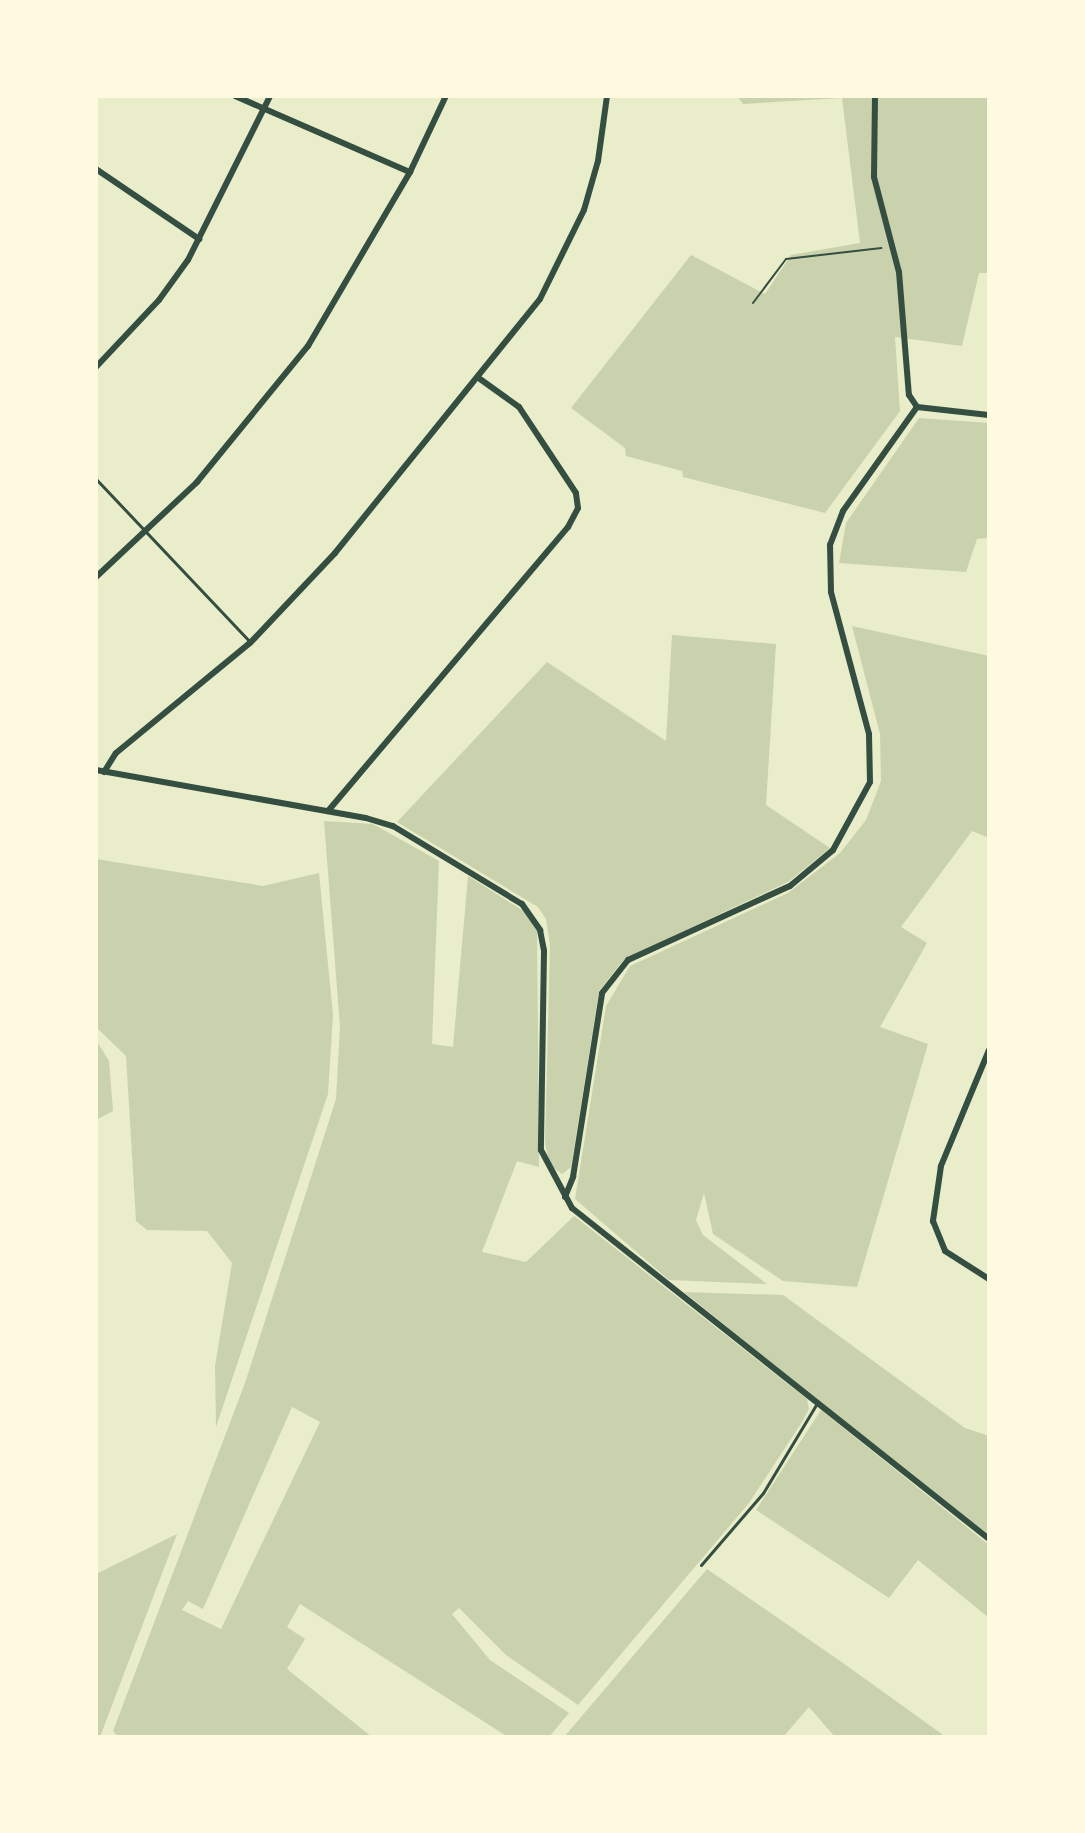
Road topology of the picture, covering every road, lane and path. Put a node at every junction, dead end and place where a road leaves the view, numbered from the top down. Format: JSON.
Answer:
{"nodes":[{"id":1,"x":235,"y":96,"type":"edge"},
{"id":2,"x":270,"y":96,"type":"edge"},
{"id":3,"x":446,"y":96,"type":"edge"},
{"id":4,"x":607,"y":96,"type":"edge"},
{"id":5,"x":875,"y":96,"type":"edge"},
{"id":6,"x":264,"y":108,"type":"junction"},
{"id":7,"x":96,"y":169,"type":"edge"},
{"id":8,"x":410,"y":172,"type":"junction"},
{"id":9,"x":199,"y":239,"type":"junction"},
{"id":10,"x":893,"y":247,"type":"junction"},
{"id":11,"x":753,"y":303,"type":"dead end"},
{"id":12,"x":96,"y":367,"type":"edge"},
{"id":13,"x":480,"y":379,"type":"junction"},
{"id":14,"x":917,"y":407,"type":"junction"},
{"id":15,"x":989,"y":415,"type":"edge"},
{"id":16,"x":96,"y":479,"type":"edge"},
{"id":17,"x":148,"y":532,"type":"junction"},
{"id":18,"x":96,"y":577,"type":"edge"},
{"id":19,"x":250,"y":643,"type":"junction"},
{"id":20,"x":100,"y":771,"type":"edge"},
{"id":21,"x":328,"y":811,"type":"junction"},
{"id":22,"x":989,"y":1050,"type":"edge"},
{"id":23,"x":565,"y":1197,"type":"junction"},
{"id":24,"x":989,"y":1279,"type":"edge"},
{"id":25,"x":818,"y":1402,"type":"junction"},
{"id":26,"x":989,"y":1539,"type":"edge"},
{"id":27,"x":701,"y":1565,"type":"dead end"}],
"edges":[{"from":1,"to":6,"type":"street"},
{"from":2,"to":6,"type":"street"},
{"from":3,"to":8,"type":"street"},
{"from":4,"to":13,"type":"street"},
{"from":5,"to":10,"type":"street"},
{"from":6,"to":8,"type":"street"},
{"from":6,"to":9,"type":"street"},
{"from":7,"to":9,"type":"street"},
{"from":8,"to":17,"type":"street"},
{"from":9,"to":12,"type":"street"},
{"from":10,"to":11,"type":"path"},
{"from":10,"to":14,"type":"street"},
{"from":13,"to":19,"type":"street"},
{"from":13,"to":21,"type":"street"},
{"from":14,"to":15,"type":"street"},
{"from":14,"to":23,"type":"street"},
{"from":16,"to":17,"type":"lane"},
{"from":17,"to":18,"type":"street"},
{"from":17,"to":19,"type":"lane"},
{"from":19,"to":20,"type":"street"},
{"from":20,"to":21,"type":"street"},
{"from":21,"to":23,"type":"street"},
{"from":22,"to":24,"type":"street"},
{"from":23,"to":25,"type":"street"},
{"from":25,"to":26,"type":"street"},
{"from":25,"to":27,"type":"lane"}]}
